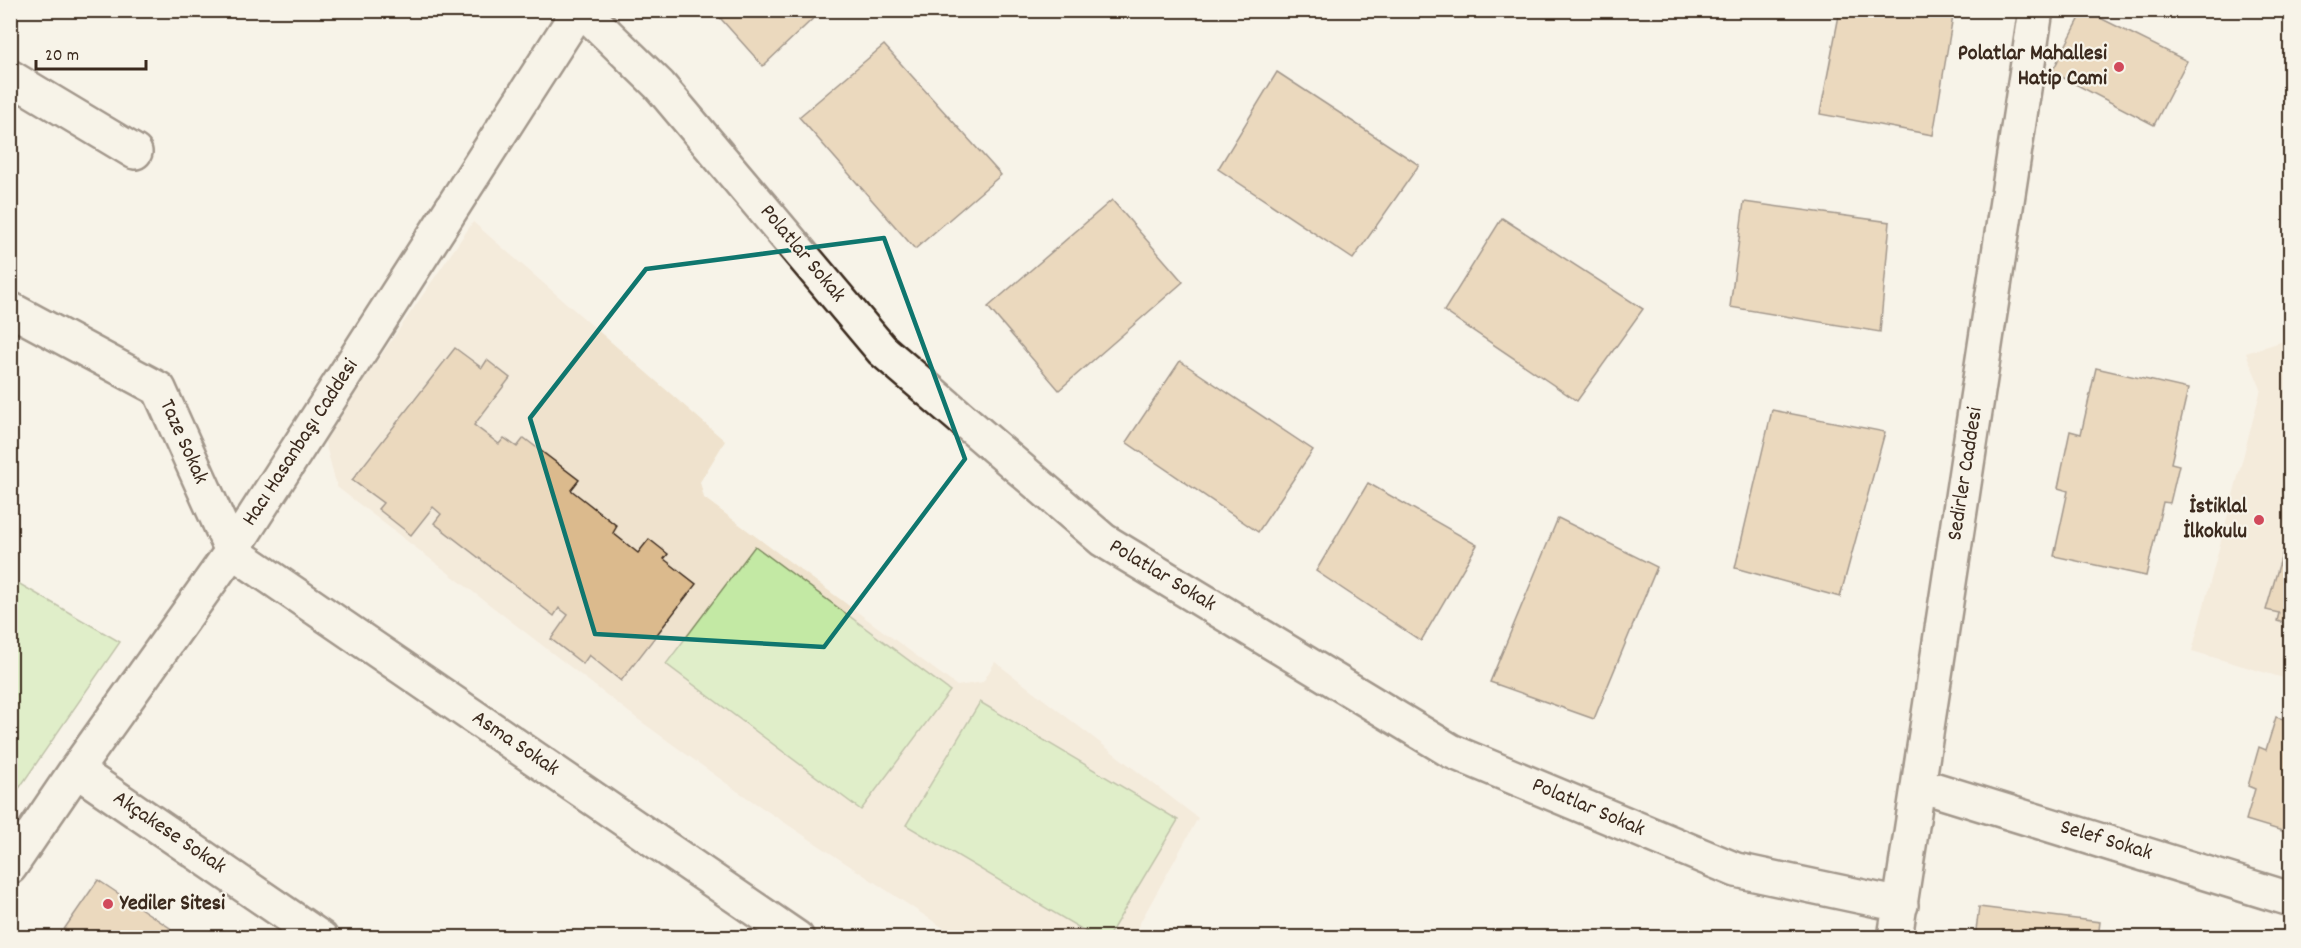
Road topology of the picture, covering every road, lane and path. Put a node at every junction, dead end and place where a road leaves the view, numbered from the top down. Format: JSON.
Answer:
{"nodes":[{"id":1,"x":580,"y":10,"type":"edge"},
{"id":2,"x":2036,"y":10,"type":"edge"},
{"id":3,"x":10,"y":77,"type":"edge"},
{"id":4,"x":135,"y":152,"type":"dead end"},
{"id":5,"x":10,"y":309,"type":"edge"},
{"id":6,"x":232,"y":551,"type":"junction"},
{"id":7,"x":76,"y":770,"type":"junction"},
{"id":8,"x":1920,"y":785,"type":"junction"},
{"id":9,"x":10,"y":867,"type":"edge"},
{"id":10,"x":2290,"y":899,"type":"edge"},
{"id":11,"x":1900,"y":905,"type":"junction"},
{"id":12,"x":321,"y":938,"type":"edge"},
{"id":13,"x":797,"y":938,"type":"edge"},
{"id":14,"x":1895,"y":938,"type":"edge"}],
"edges":[{"from":1,"to":6,"type":"street","name":"Hacı Hasanbaşı Caddesi"},
{"from":1,"to":11,"type":"street","name":"Polatlar Sokak"},
{"from":2,"to":8,"type":"street","name":"Sedirler Caddesi"},
{"from":3,"to":4,"type":"street"},
{"from":5,"to":6,"type":"street","name":"Taze Sokak"},
{"from":6,"to":7,"type":"street","name":"Hacı Hasanbaşı Caddesi"},
{"from":6,"to":13,"type":"street","name":"Asma Sokak"},
{"from":7,"to":9,"type":"street","name":"Hacı Hasanbaşı Caddesi"},
{"from":7,"to":12,"type":"street","name":"Akçakese Sokak"},
{"from":8,"to":10,"type":"street","name":"Selef Sokak"},
{"from":8,"to":11,"type":"street","name":"Sedirler Caddesi"},
{"from":11,"to":14,"type":"street","name":"Sedirler Caddesi"}]}
